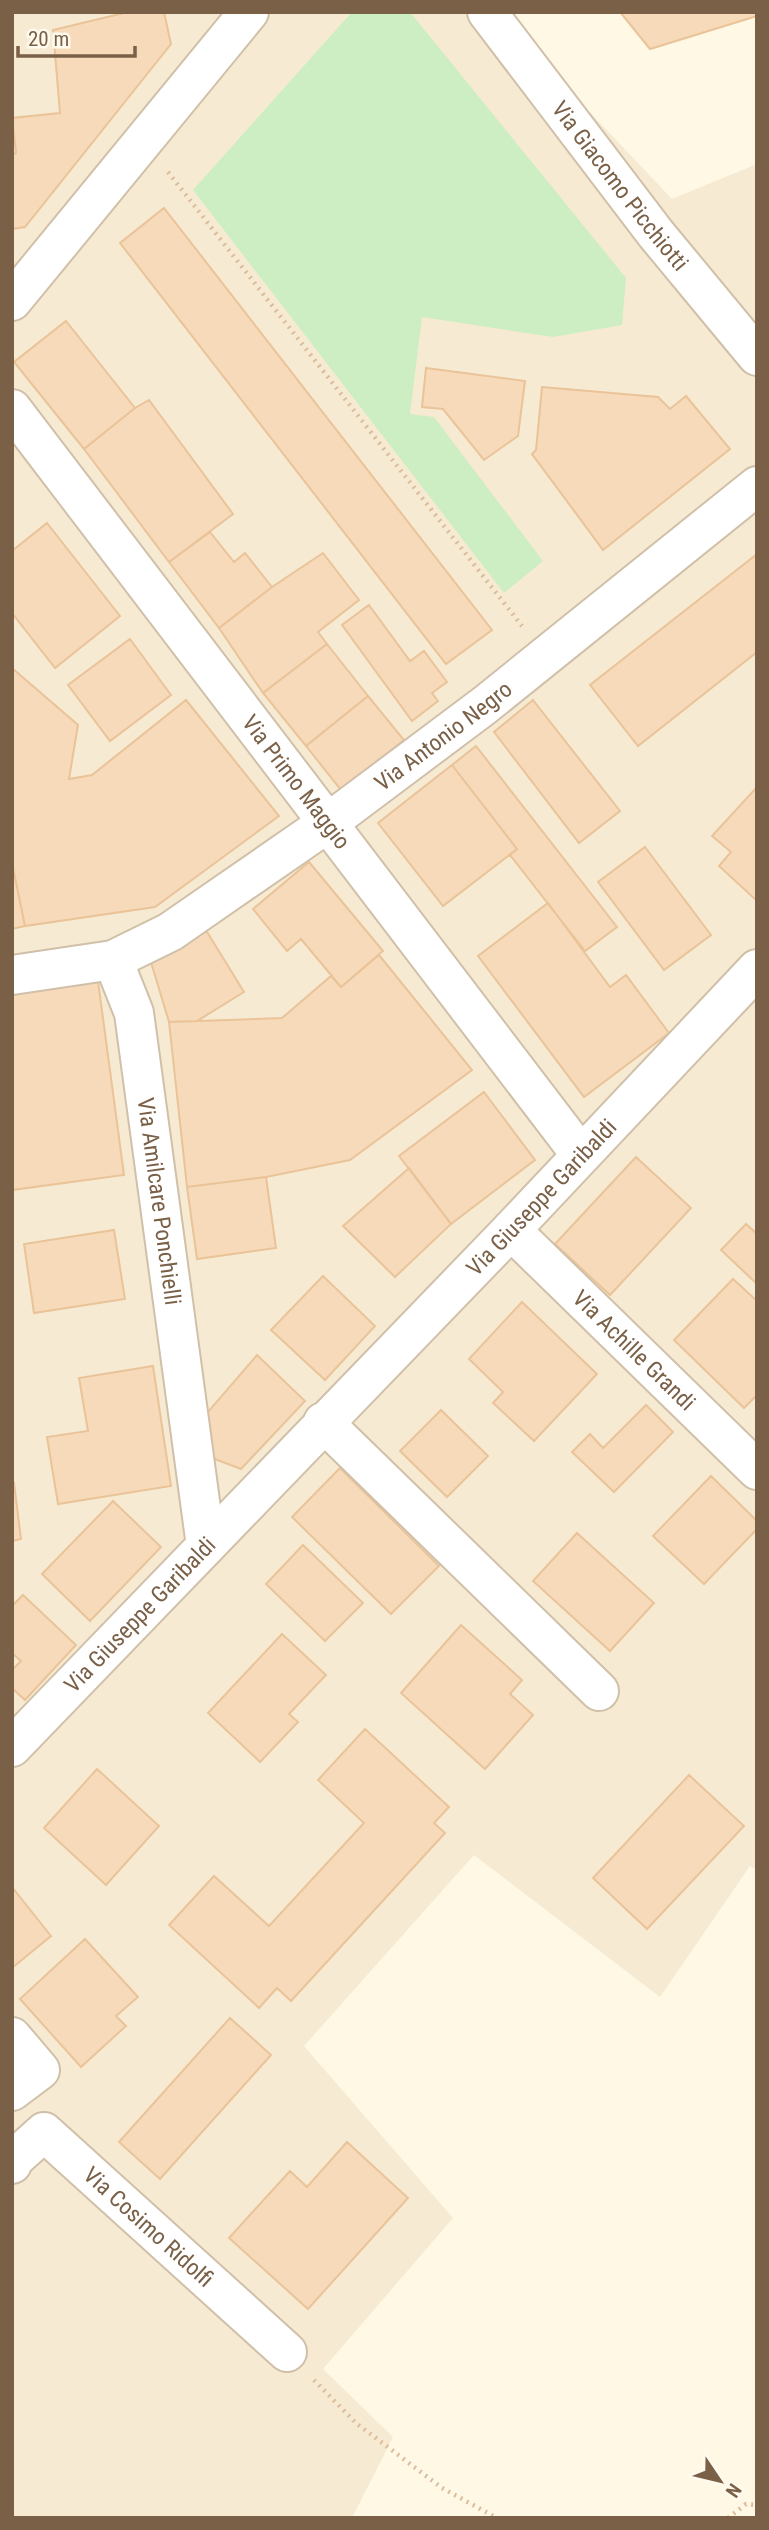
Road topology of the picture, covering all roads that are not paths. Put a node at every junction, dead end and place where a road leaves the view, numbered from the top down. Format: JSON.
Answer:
{"nodes":[{"id":1,"x":249,"y":12,"type":"edge"},
{"id":2,"x":487,"y":12,"type":"edge"},
{"id":3,"x":12,"y":301,"type":"edge"},
{"id":4,"x":757,"y":356,"type":"edge"},
{"id":5,"x":12,"y":409,"type":"edge"},
{"id":6,"x":757,"y":486,"type":"edge"},
{"id":7,"x":329,"y":822,"type":"junction"},
{"id":8,"x":113,"y":960,"type":"junction"},
{"id":9,"x":757,"y":969,"type":"edge"},
{"id":10,"x":12,"y":975,"type":"edge"},
{"id":11,"x":581,"y":1155,"type":"junction"},
{"id":12,"x":511,"y":1230,"type":"junction"},
{"id":13,"x":323,"y":1422,"type":"junction"},
{"id":14,"x":757,"y":1470,"type":"edge"},
{"id":15,"x":206,"y":1546,"type":"junction"},
{"id":16,"x":599,"y":1691,"type":"dead end"},
{"id":17,"x":12,"y":1747,"type":"edge"},
{"id":18,"x":12,"y":2037,"type":"edge"},
{"id":19,"x":12,"y":2091,"type":"edge"},
{"id":20,"x":12,"y":2164,"type":"edge"},
{"id":21,"x":287,"y":2352,"type":"road end"}],
"edges":[{"from":1,"to":3,"type":"street"},
{"from":2,"to":4,"type":"street","name":"Via Giacomo Picchiotti"},
{"from":5,"to":7,"type":"street","name":"Via Primo Maggio"},
{"from":6,"to":7,"type":"street","name":"Via Antonio Negro"},
{"from":7,"to":8,"type":"street","name":"Via Antonio Negro"},
{"from":7,"to":11,"type":"street","name":"Via Primo Maggio"},
{"from":8,"to":10,"type":"street"},
{"from":8,"to":15,"type":"street","name":"Via Amilcare Ponchielli"},
{"from":9,"to":11,"type":"street","name":"Via Giuseppe Garibaldi"},
{"from":11,"to":12,"type":"street","name":"Via Giuseppe Garibaldi"},
{"from":12,"to":13,"type":"street","name":"Via Giuseppe Garibaldi"},
{"from":12,"to":14,"type":"street","name":"Via Achille Grandi"},
{"from":13,"to":15,"type":"street","name":"Via Giuseppe Garibaldi"},
{"from":13,"to":16,"type":"street"},
{"from":15,"to":17,"type":"street","name":"Via Giuseppe Garibaldi"},
{"from":18,"to":19,"type":"street"},
{"from":20,"to":21,"type":"street","name":"Via Cosimo Ridolfi"}]}
